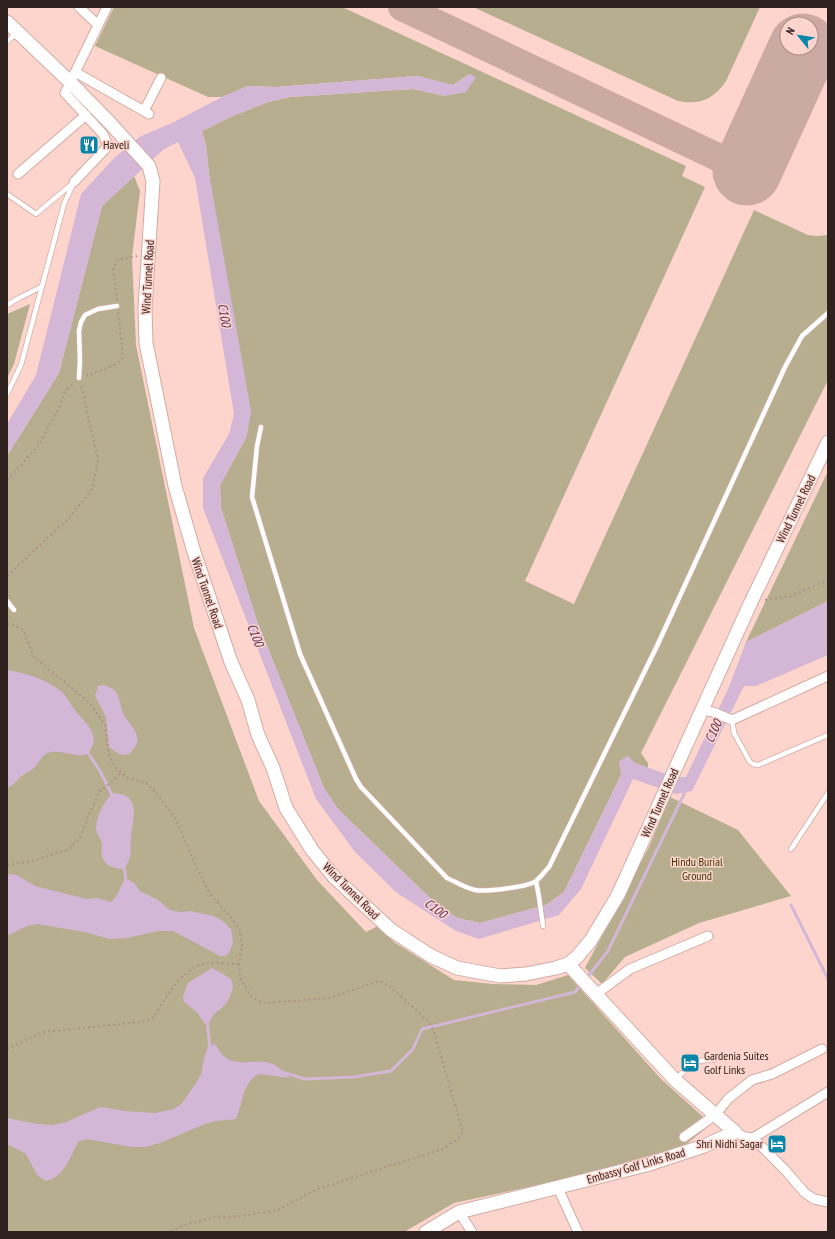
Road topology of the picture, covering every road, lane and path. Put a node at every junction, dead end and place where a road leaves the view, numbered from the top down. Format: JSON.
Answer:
{"nodes":[{"id":1,"x":79,"y":7,"type":"edge"},
{"id":2,"x":107,"y":7,"type":"edge"},
{"id":3,"x":7,"y":22,"type":"edge"},
{"id":4,"x":98,"y":24,"type":"junction"},
{"id":5,"x":12,"y":34,"type":"edge"},
{"id":6,"x":7,"y":42,"type":"edge"},
{"id":7,"x":73,"y":77,"type":"junction"},
{"id":8,"x":161,"y":78,"type":"dead end"},
{"id":9,"x":86,"y":115,"type":"junction"},
{"id":10,"x":18,"y":174,"type":"dead end"},
{"id":11,"x":74,"y":182,"type":"junction"},
{"id":12,"x":7,"y":194,"type":"edge"},
{"id":13,"x":41,"y":287,"type":"junction"},
{"id":14,"x":7,"y":305,"type":"edge"},
{"id":15,"x":117,"y":306,"type":"dead end"},
{"id":16,"x":828,"y":313,"type":"edge"},
{"id":17,"x":79,"y":378,"type":"joint"},
{"id":18,"x":7,"y":394,"type":"edge"},
{"id":19,"x":261,"y":427,"type":"dead end"},
{"id":20,"x":828,"y":442,"type":"edge"},
{"id":21,"x":7,"y":576,"type":"edge"},
{"id":22,"x":828,"y":580,"type":"edge"},
{"id":23,"x":7,"y":601,"type":"edge"},
{"id":24,"x":751,"y":602,"type":"junction"},
{"id":25,"x":14,"y":610,"type":"dead end"},
{"id":26,"x":7,"y":624,"type":"edge"},
{"id":27,"x":828,"y":676,"type":"edge"},
{"id":28,"x":708,"y":711,"type":"junction"},
{"id":29,"x":730,"y":719,"type":"junction"},
{"id":30,"x":828,"y":735,"type":"edge"},
{"id":31,"x":121,"y":772,"type":"junction"},
{"id":32,"x":828,"y":794,"type":"edge"},
{"id":33,"x":792,"y":849,"type":"dead end"},
{"id":34,"x":7,"y":866,"type":"edge"},
{"id":35,"x":536,"y":881,"type":"junction"},
{"id":36,"x":543,"y":926,"type":"dead end"},
{"id":37,"x":708,"y":936,"type":"dead end"},
{"id":38,"x":238,"y":964,"type":"junction"},
{"id":39,"x":568,"y":964,"type":"junction"},
{"id":40,"x":588,"y":986,"type":"junction"},
{"id":41,"x":7,"y":1049,"type":"edge"},
{"id":42,"x":822,"y":1049,"type":"dead end"},
{"id":43,"x":713,"y":1060,"type":"dead end"},
{"id":44,"x":675,"y":1080,"type":"junction"},
{"id":45,"x":828,"y":1092,"type":"edge"},
{"id":46,"x":715,"y":1115,"type":"junction"},
{"id":47,"x":735,"y":1132,"type":"junction"},
{"id":48,"x":684,"y":1137,"type":"dead end"},
{"id":49,"x":753,"y":1138,"type":"junction"},
{"id":50,"x":558,"y":1188,"type":"junction"},
{"id":51,"x":828,"y":1202,"type":"edge"},
{"id":52,"x":459,"y":1212,"type":"junction"},
{"id":53,"x":170,"y":1232,"type":"edge"},
{"id":54,"x":426,"y":1232,"type":"edge"},
{"id":55,"x":472,"y":1232,"type":"edge"},
{"id":56,"x":578,"y":1232,"type":"edge"}],
"edges":[{"from":1,"to":4,"type":"street"},
{"from":2,"to":4,"type":"street"},
{"from":3,"to":5,"type":"street","name":"Wind Tunnel Road"},
{"from":4,"to":7,"type":"street"},
{"from":5,"to":6,"type":"lane"},
{"from":5,"to":7,"type":"street","name":"Wind Tunnel Road"},
{"from":7,"to":8,"type":"street"},
{"from":7,"to":9,"type":"street"},
{"from":7,"to":39,"type":"street","name":"Wind Tunnel Road"},
{"from":9,"to":10,"type":"street"},
{"from":9,"to":11,"type":"street"},
{"from":11,"to":12,"type":"lane"},
{"from":11,"to":13,"type":"lane"},
{"from":13,"to":14,"type":"lane"},
{"from":13,"to":18,"type":"lane"},
{"from":15,"to":17,"type":"lane"},
{"from":16,"to":35,"type":"lane"},
{"from":17,"to":21,"type":"path"},
{"from":19,"to":35,"type":"lane"},
{"from":20,"to":24,"type":"street","name":"Wind Tunnel Road"},
{"from":22,"to":24,"type":"path"},
{"from":23,"to":25,"type":"lane"},
{"from":24,"to":28,"type":"street","name":"Wind Tunnel Road"},
{"from":26,"to":31,"type":"path"},
{"from":27,"to":29,"type":"street"},
{"from":28,"to":29,"type":"street"},
{"from":28,"to":39,"type":"street","name":"Wind Tunnel Road"},
{"from":29,"to":30,"type":"lane"},
{"from":31,"to":34,"type":"path"},
{"from":31,"to":38,"type":"path"},
{"from":32,"to":33,"type":"lane"},
{"from":35,"to":36,"type":"lane"},
{"from":37,"to":40,"type":"street"},
{"from":38,"to":41,"type":"path"},
{"from":38,"to":53,"type":"path"},
{"from":39,"to":40,"type":"street"},
{"from":40,"to":44,"type":"street"},
{"from":42,"to":46,"type":"street"},
{"from":43,"to":44,"type":"lane"},
{"from":44,"to":46,"type":"street"},
{"from":45,"to":49,"type":"street"},
{"from":46,"to":47,"type":"street"},
{"from":46,"to":48,"type":"street"},
{"from":47,"to":49,"type":"street"},
{"from":47,"to":50,"type":"street","name":"Embassy Golf Links Road"},
{"from":49,"to":51,"type":"street"},
{"from":50,"to":52,"type":"street","name":"Embassy Golf Links Road"},
{"from":50,"to":56,"type":"street"},
{"from":52,"to":54,"type":"street","name":"Embassy Golf Links Road"},
{"from":52,"to":55,"type":"street"}]}
